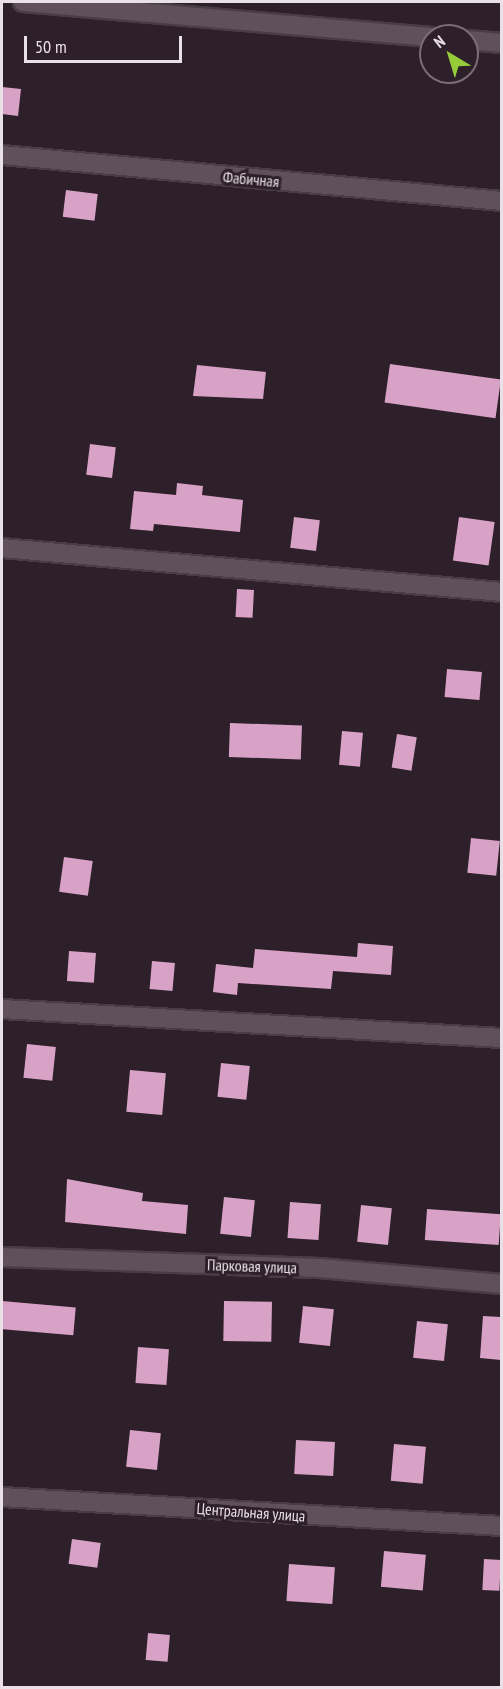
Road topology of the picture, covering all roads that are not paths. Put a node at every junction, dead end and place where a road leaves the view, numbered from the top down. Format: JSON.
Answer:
{"nodes":[{"id":1,"x":23,"y":2,"type":"edge"},
{"id":2,"x":419,"y":36,"type":"edge"},
{"id":3,"x":479,"y":41,"type":"edge"},
{"id":4,"x":501,"y":43,"type":"edge"},
{"id":5,"x":2,"y":155,"type":"edge"},
{"id":6,"x":501,"y":201,"type":"edge"},
{"id":7,"x":2,"y":548,"type":"edge"},
{"id":8,"x":501,"y":592,"type":"edge"},
{"id":9,"x":2,"y":1009,"type":"edge"},
{"id":10,"x":501,"y":1038,"type":"edge"},
{"id":11,"x":2,"y":1257,"type":"edge"},
{"id":12,"x":501,"y":1284,"type":"edge"},
{"id":13,"x":2,"y":1497,"type":"edge"},
{"id":14,"x":501,"y":1526,"type":"edge"}],
"edges":[{"from":1,"to":2,"type":"street"},
{"from":3,"to":4,"type":"street"},
{"from":5,"to":6,"type":"street","name":"Фабичная"},
{"from":7,"to":8,"type":"street"},
{"from":9,"to":10,"type":"street"},
{"from":11,"to":12,"type":"street","name":"Парковая улица"},
{"from":13,"to":14,"type":"street","name":"Центральная улица"}]}
